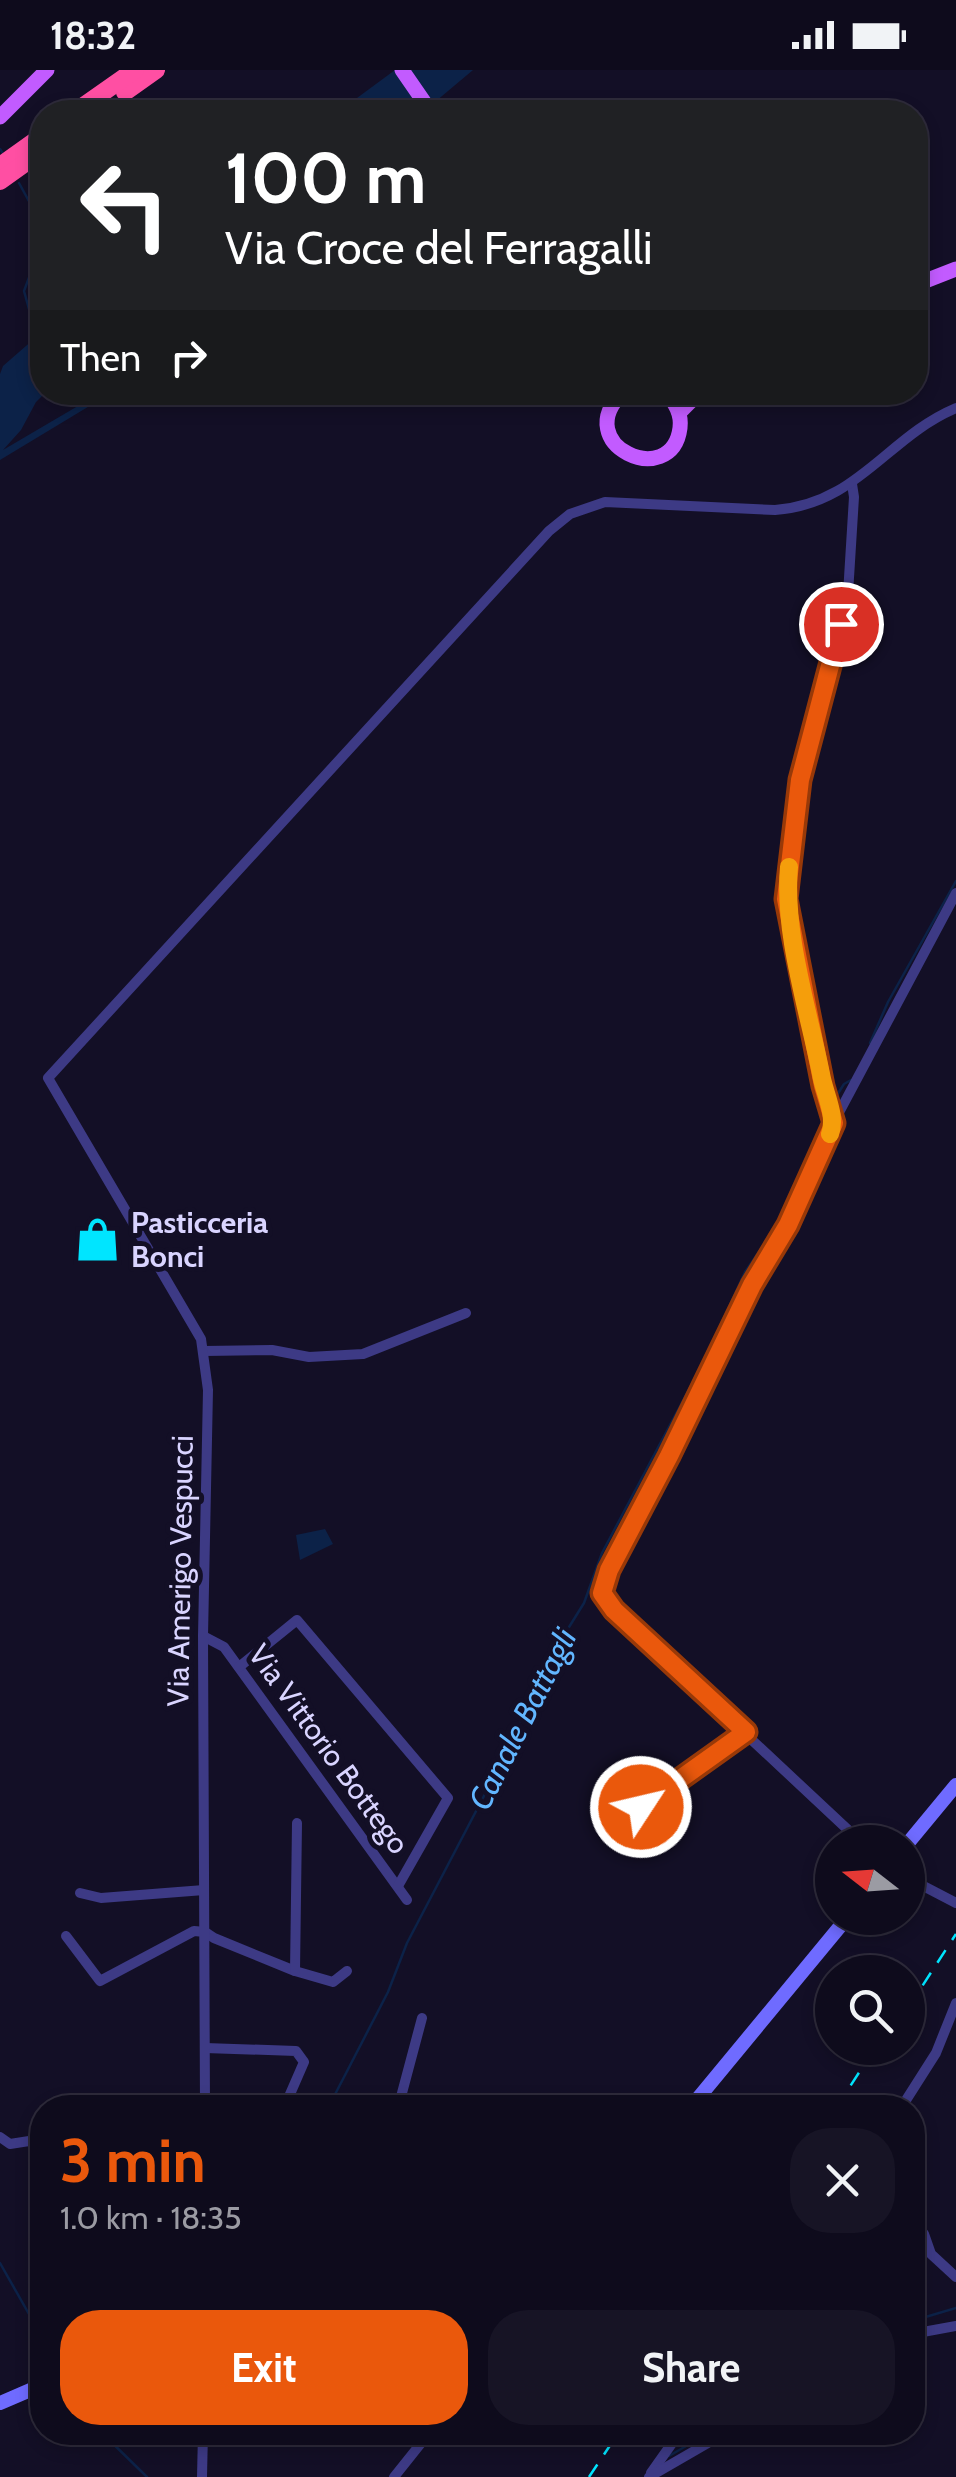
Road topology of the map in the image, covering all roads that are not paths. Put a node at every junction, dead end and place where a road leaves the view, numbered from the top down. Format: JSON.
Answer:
{"nodes":[{"id":1,"x":48,"y":70,"type":"edge"},
{"id":2,"x":135,"y":70,"type":"edge"},
{"id":3,"x":156,"y":70,"type":"edge"},
{"id":4,"x":402,"y":70,"type":"edge"},
{"id":5,"x":93,"y":100,"type":"edge"},
{"id":6,"x":113,"y":100,"type":"edge"},
{"id":7,"x":423,"y":100,"type":"edge"},
{"id":8,"x":0,"y":117,"type":"edge"},
{"id":9,"x":30,"y":145,"type":"edge"},
{"id":10,"x":30,"y":160,"type":"edge"},
{"id":11,"x":0,"y":166,"type":"edge"},
{"id":12,"x":0,"y":182,"type":"edge"},
{"id":13,"x":956,"y":269,"type":"edge"},
{"id":14,"x":928,"y":280,"type":"edge"},
{"id":15,"x":613,"y":405,"type":"edge"},
{"id":16,"x":674,"y":405,"type":"edge"},
{"id":17,"x":956,"y":408,"type":"edge"},
{"id":18,"x":852,"y":484,"type":"junction"},
{"id":19,"x":956,"y":893,"type":"edge"},
{"id":20,"x":834,"y":1123,"type":"junction"},
{"id":21,"x":466,"y":1313,"type":"dead end"},
{"id":22,"x":204,"y":1351,"type":"junction"},
{"id":23,"x":202,"y":1636,"type":"junction"},
{"id":24,"x":239,"y":1668,"type":"junction"},
{"id":25,"x":746,"y":1732,"type":"junction"},
{"id":26,"x":956,"y":1785,"type":"edge"},
{"id":27,"x":641,"y":1807,"type":"dead end"},
{"id":28,"x":297,"y":1823,"type":"dead end"},
{"id":29,"x":843,"y":1825,"type":"edge"},
{"id":30,"x":923,"y":1825,"type":"edge"},
{"id":31,"x":398,"y":1886,"type":"junction"},
{"id":32,"x":925,"y":1887,"type":"edge"},
{"id":33,"x":204,"y":1890,"type":"junction"},
{"id":34,"x":80,"y":1893,"type":"dead end"},
{"id":35,"x":407,"y":1900,"type":"dead end"},
{"id":36,"x":956,"y":1904,"type":"edge"},
{"id":37,"x":206,"y":1932,"type":"junction"},
{"id":38,"x":834,"y":1935,"type":"edge"},
{"id":39,"x":66,"y":1936,"type":"dead end"},
{"id":40,"x":295,"y":1971,"type":"junction"},
{"id":41,"x":347,"y":1971,"type":"dead end"},
{"id":42,"x":956,"y":2003,"type":"edge"},
{"id":43,"x":422,"y":2018,"type":"dead end"},
{"id":44,"x":205,"y":2048,"type":"junction"},
{"id":45,"x":703,"y":2093,"type":"edge"},
{"id":46,"x":205,"y":2095,"type":"edge"},
{"id":47,"x":290,"y":2095,"type":"edge"},
{"id":48,"x":401,"y":2095,"type":"edge"},
{"id":49,"x":909,"y":2095,"type":"edge"},
{"id":50,"x":0,"y":2137,"type":"edge"},
{"id":51,"x":30,"y":2141,"type":"edge"},
{"id":52,"x":925,"y":2237,"type":"edge"},
{"id":53,"x":956,"y":2277,"type":"edge"},
{"id":54,"x":956,"y":2326,"type":"edge"},
{"id":55,"x":925,"y":2332,"type":"edge"},
{"id":56,"x":30,"y":2390,"type":"edge"},
{"id":57,"x":0,"y":2402,"type":"edge"},
{"id":58,"x":202,"y":2445,"type":"edge"},
{"id":59,"x":420,"y":2445,"type":"edge"},
{"id":60,"x":671,"y":2445,"type":"edge"},
{"id":61,"x":704,"y":2445,"type":"edge"},
{"id":62,"x":202,"y":2477,"type":"edge"},
{"id":63,"x":394,"y":2477,"type":"edge"},
{"id":64,"x":649,"y":2477,"type":"edge"}],
"edges":[{"from":1,"to":8,"type":"main road"},
{"from":2,"to":5,"type":"highway"},
{"from":3,"to":6,"type":"highway"},
{"from":4,"to":7,"type":"main road"},
{"from":9,"to":11,"type":"highway"},
{"from":10,"to":12,"type":"highway"},
{"from":13,"to":14,"type":"main road"},
{"from":15,"to":16,"type":"main road"},
{"from":17,"to":18,"type":"street"},
{"from":18,"to":20,"type":"street"},
{"from":18,"to":22,"type":"street","name":"Via Amerigo Vespucci"},
{"from":19,"to":20,"type":"street"},
{"from":20,"to":25,"type":"street"},
{"from":21,"to":22,"type":"street"},
{"from":22,"to":23,"type":"street","name":"Via Amerigo Vespucci"},
{"from":23,"to":24,"type":"street","name":"Via Vittorio Bottego"},
{"from":23,"to":33,"type":"street","name":"Via Amerigo Vespucci"},
{"from":24,"to":31,"type":"street","name":"Via Vittorio Bottego"},
{"from":24,"to":31,"type":"street"},
{"from":25,"to":27,"type":"street"},
{"from":25,"to":29,"type":"street"},
{"from":26,"to":30,"type":"street"},
{"from":28,"to":40,"type":"street"},
{"from":31,"to":35,"type":"street","name":"Via Vittorio Bottego"},
{"from":32,"to":36,"type":"street"},
{"from":33,"to":34,"type":"street"},
{"from":33,"to":37,"type":"street","name":"Via Amerigo Vespucci"},
{"from":37,"to":39,"type":"street"},
{"from":37,"to":40,"type":"street"},
{"from":37,"to":44,"type":"street","name":"Via Amerigo Vespucci"},
{"from":38,"to":45,"type":"street"},
{"from":40,"to":41,"type":"street"},
{"from":42,"to":49,"type":"street"},
{"from":43,"to":48,"type":"street"},
{"from":44,"to":46,"type":"street","name":"Via Amerigo Vespucci"},
{"from":44,"to":47,"type":"street"},
{"from":50,"to":51,"type":"street"},
{"from":52,"to":53,"type":"street"},
{"from":54,"to":55,"type":"street"},
{"from":56,"to":57,"type":"street"},
{"from":58,"to":62,"type":"street"},
{"from":59,"to":63,"type":"street"},
{"from":60,"to":64,"type":"street"},
{"from":61,"to":64,"type":"street"}]}
